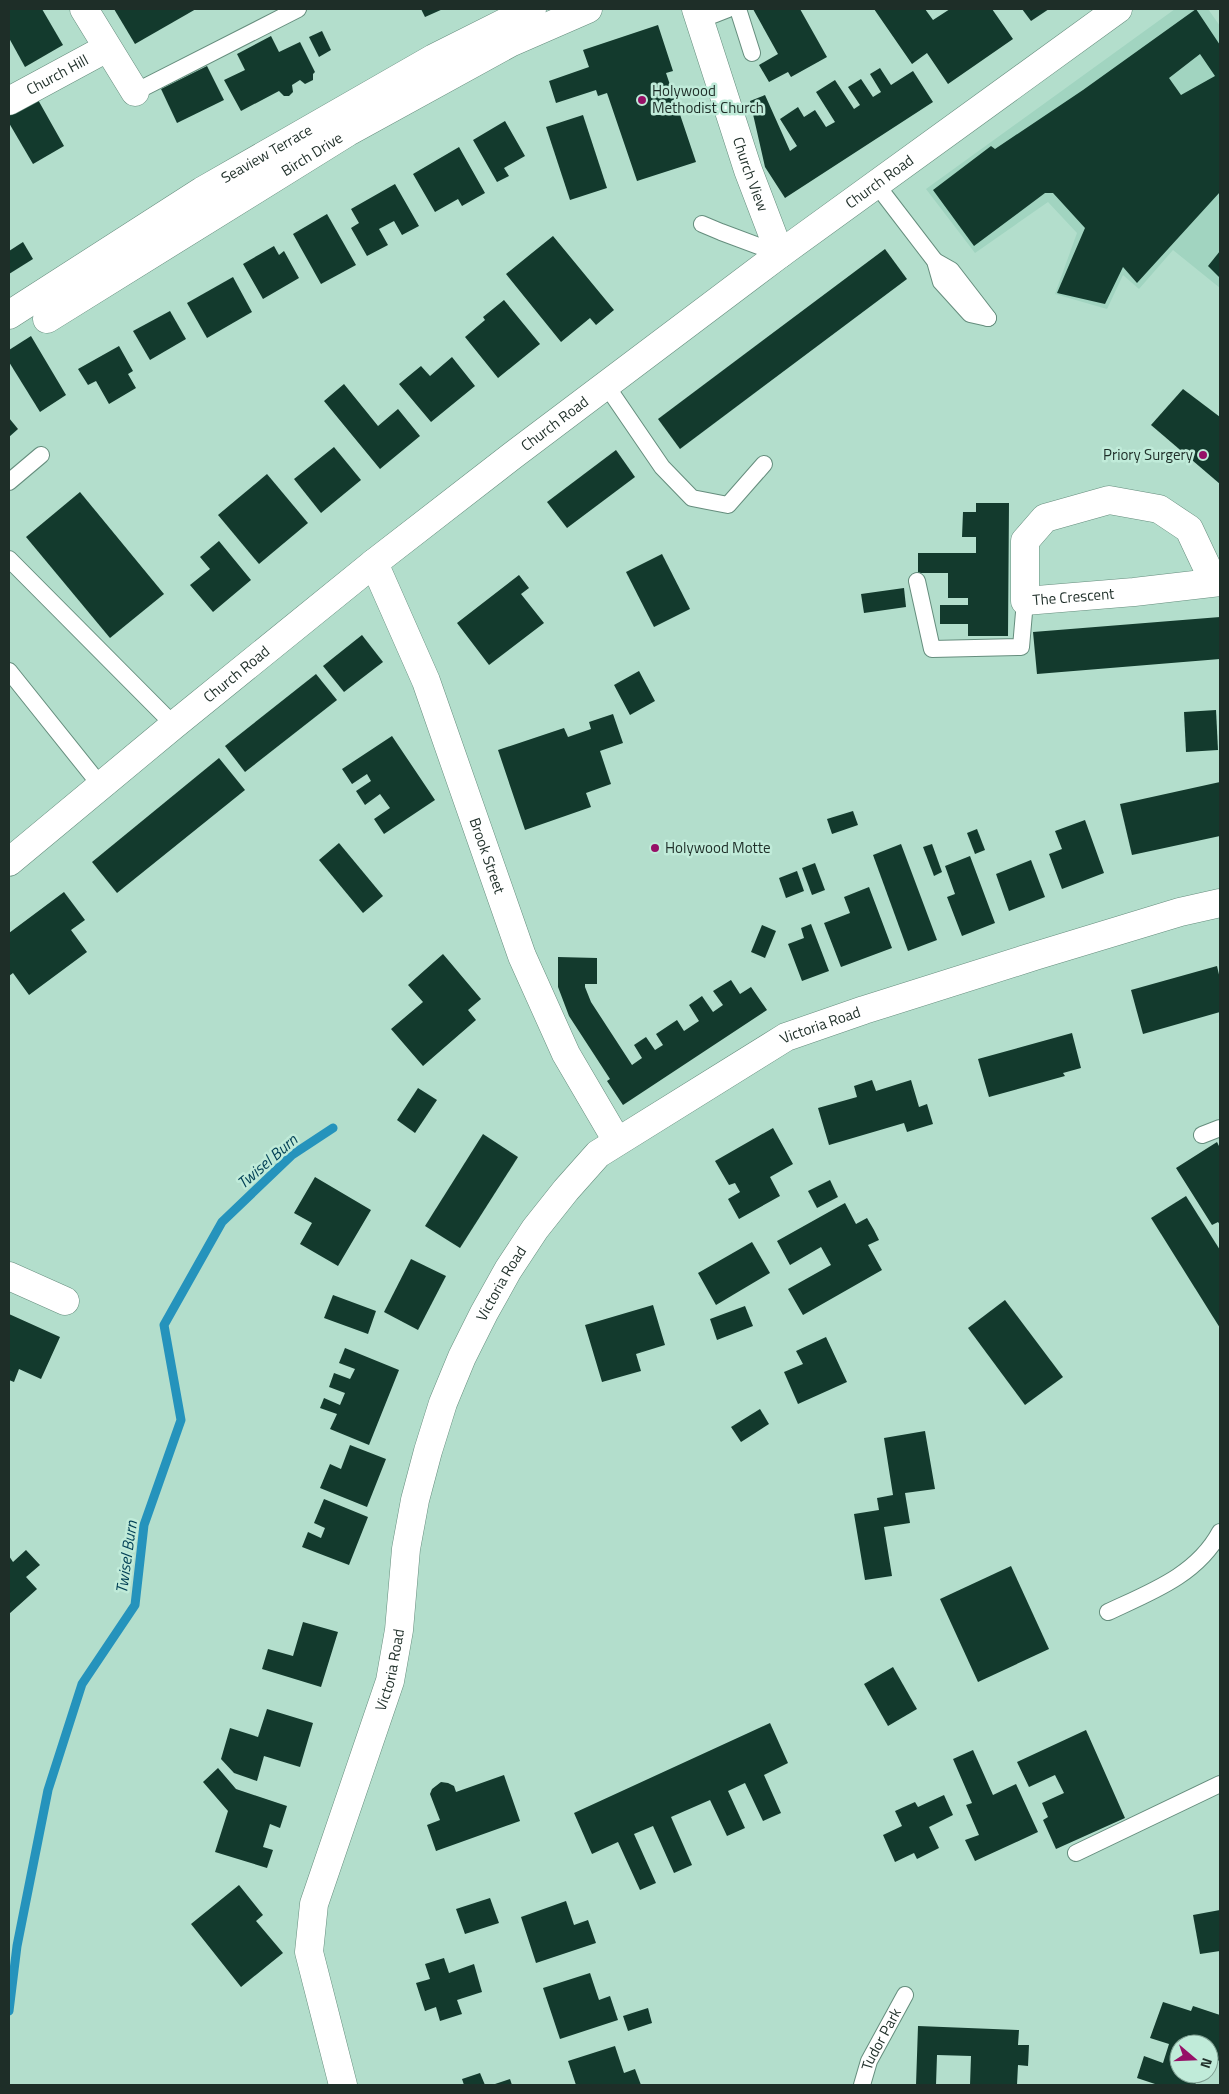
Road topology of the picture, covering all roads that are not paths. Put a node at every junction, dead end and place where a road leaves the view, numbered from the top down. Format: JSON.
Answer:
{"nodes":[{"id":1,"x":84,"y":9,"type":"edge"},
{"id":2,"x":298,"y":9,"type":"edge"},
{"id":3,"x":532,"y":9,"type":"edge"},
{"id":4,"x":588,"y":9,"type":"edge"},
{"id":5,"x":728,"y":9,"type":"edge"},
{"id":6,"x":738,"y":9,"type":"edge"},
{"id":7,"x":1118,"y":9,"type":"edge"},
{"id":8,"x":698,"y":14,"type":"edge"},
{"id":9,"x":107,"y":48,"type":"junction"},
{"id":10,"x":752,"y":53,"type":"dead end"},
{"id":11,"x":135,"y":92,"type":"joint"},
{"id":12,"x":9,"y":101,"type":"edge"},
{"id":13,"x":876,"y":184,"type":"junction"},
{"id":14,"x":702,"y":224,"type":"dead end"},
{"id":15,"x":780,"y":254,"type":"junction"},
{"id":16,"x":935,"y":261,"type":"dead end"},
{"id":17,"x":9,"y":315,"type":"edge"},
{"id":18,"x":47,"y":319,"type":"dead end"},
{"id":19,"x":606,"y":385,"type":"junction"},
{"id":20,"x":41,"y":455,"type":"dead end"},
{"id":21,"x":764,"y":464,"type":"dead end"},
{"id":22,"x":9,"y":482,"type":"edge"},
{"id":23,"x":9,"y":559,"type":"edge"},
{"id":24,"x":374,"y":563,"type":"junction"},
{"id":25,"x":917,"y":581,"type":"dead end"},
{"id":26,"x":1217,"y":582,"type":"edge"},
{"id":27,"x":1025,"y":601,"type":"junction"},
{"id":28,"x":9,"y":671,"type":"edge"},
{"id":29,"x":174,"y":725,"type":"junction"},
{"id":30,"x":101,"y":786,"type":"junction"},
{"id":31,"x":9,"y":862,"type":"edge"},
{"id":32,"x":1220,"y":903,"type":"edge"},
{"id":33,"x":1220,"y":1128,"type":"edge"},
{"id":34,"x":1202,"y":1135,"type":"dead end"},
{"id":35,"x":617,"y":1141,"type":"junction"},
{"id":36,"x":9,"y":1276,"type":"edge"},
{"id":37,"x":65,"y":1301,"type":"dead end"},
{"id":38,"x":1220,"y":1532,"type":"edge"},
{"id":39,"x":1108,"y":1612,"type":"dead end"},
{"id":40,"x":1220,"y":1784,"type":"edge"},
{"id":41,"x":1076,"y":1854,"type":"dead end"},
{"id":42,"x":905,"y":1996,"type":"dead end"},
{"id":43,"x":343,"y":2085,"type":"edge"},
{"id":44,"x":862,"y":2085,"type":"edge"}],
"edges":[{"from":1,"to":9,"type":"street"},
{"from":2,"to":11,"type":"lane"},
{"from":3,"to":17,"type":"street","name":"Seaview Terrace"},
{"from":4,"to":18,"type":"street","name":"Birch Drive"},
{"from":5,"to":8,"type":"lane"},
{"from":6,"to":10,"type":"lane"},
{"from":7,"to":13,"type":"street","name":"Church Road"},
{"from":8,"to":15,"type":"street","name":"Church View"},
{"from":9,"to":11,"type":"street"},
{"from":9,"to":12,"type":"street","name":"Church Hill"},
{"from":13,"to":15,"type":"street","name":"Church Road"},
{"from":13,"to":16,"type":"lane"},
{"from":14,"to":15,"type":"lane"},
{"from":15,"to":19,"type":"street","name":"Church Road"},
{"from":19,"to":21,"type":"lane"},
{"from":19,"to":24,"type":"street","name":"Church Road"},
{"from":20,"to":22,"type":"lane"},
{"from":23,"to":29,"type":"lane"},
{"from":24,"to":29,"type":"street","name":"Church Road"},
{"from":24,"to":35,"type":"street","name":"Brook Street"},
{"from":25,"to":27,"type":"lane"},
{"from":26,"to":27,"type":"street","name":"The Crescent"},
{"from":26,"to":27,"type":"street","name":"The Crescent"},
{"from":28,"to":30,"type":"lane"},
{"from":29,"to":30,"type":"street","name":"Church Road"},
{"from":30,"to":31,"type":"street","name":"Church Road"},
{"from":32,"to":35,"type":"street","name":"Victoria Road"},
{"from":33,"to":34,"type":"lane"},
{"from":35,"to":43,"type":"street","name":"Victoria Road"},
{"from":36,"to":37,"type":"street"},
{"from":38,"to":39,"type":"lane"},
{"from":40,"to":41,"type":"lane"},
{"from":42,"to":44,"type":"lane","name":"Tudor Park"}]}
